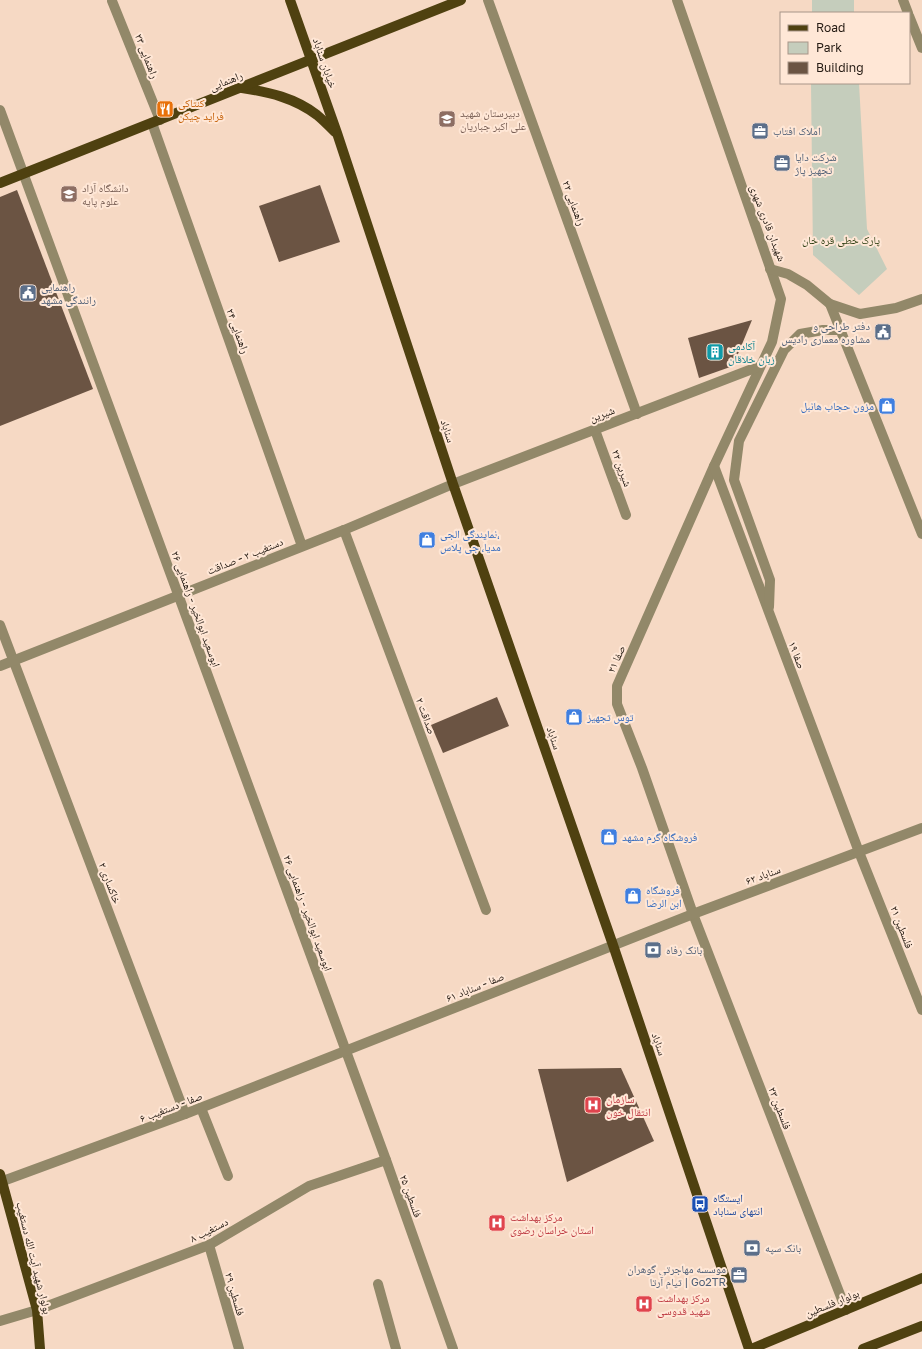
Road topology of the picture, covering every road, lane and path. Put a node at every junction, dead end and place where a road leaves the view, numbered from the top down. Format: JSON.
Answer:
{"nodes":[{"id":1,"x":290,"y":0,"type":"edge"},
{"id":2,"x":461,"y":0,"type":"edge"},
{"id":3,"x":488,"y":0,"type":"edge"},
{"id":4,"x":676,"y":0,"type":"edge"},
{"id":5,"x":903,"y":0,"type":"edge"},
{"id":6,"x":112,"y":1,"type":"edge"},
{"id":7,"x":908,"y":12,"type":"edge"},
{"id":8,"x":910,"y":18,"type":"edge"},
{"id":9,"x":922,"y":48,"type":"edge"},
{"id":10,"x":311,"y":60,"type":"junction"},
{"id":11,"x":242,"y":88,"type":"junction"},
{"id":12,"x":0,"y":110,"type":"edge"},
{"id":13,"x":156,"y":122,"type":"junction"},
{"id":14,"x":336,"y":134,"type":"junction"},
{"id":15,"x":24,"y":174,"type":"junction"},
{"id":16,"x":0,"y":183,"type":"edge"},
{"id":17,"x":770,"y":269,"type":"junction"},
{"id":18,"x":922,"y":299,"type":"edge"},
{"id":19,"x":830,"y":304,"type":"junction"},
{"id":20,"x":840,"y":330,"type":"junction"},
{"id":21,"x":760,"y":366,"type":"junction"},
{"id":22,"x":637,"y":414,"type":"junction"},
{"id":23,"x":595,"y":430,"type":"junction"},
{"id":24,"x":714,"y":466,"type":"junction"},
{"id":25,"x":453,"y":484,"type":"junction"},
{"id":26,"x":626,"y":515,"type":"dead end"},
{"id":27,"x":344,"y":530,"type":"junction"},
{"id":28,"x":922,"y":534,"type":"edge"},
{"id":29,"x":302,"y":546,"type":"junction"},
{"id":30,"x":178,"y":595,"type":"junction"},
{"id":31,"x":769,"y":613,"type":"junction"},
{"id":32,"x":0,"y":625,"type":"edge"},
{"id":33,"x":13,"y":661,"type":"junction"},
{"id":34,"x":0,"y":666,"type":"edge"},
{"id":35,"x":922,"y":828,"type":"edge"},
{"id":36,"x":860,"y":852,"type":"junction"},
{"id":37,"x":486,"y":910,"type":"dead end"},
{"id":38,"x":693,"y":914,"type":"junction"},
{"id":39,"x":613,"y":945,"type":"junction"},
{"id":40,"x":922,"y":1010,"type":"edge"},
{"id":41,"x":346,"y":1052,"type":"junction"},
{"id":42,"x":201,"y":1108,"type":"junction"},
{"id":43,"x":185,"y":1114,"type":"junction"},
{"id":44,"x":386,"y":1160,"type":"junction"},
{"id":45,"x":228,"y":1176,"type":"dead end"},
{"id":46,"x":1,"y":1178,"type":"edge"},
{"id":47,"x":209,"y":1245,"type":"junction"},
{"id":48,"x":922,"y":1278,"type":"edge"},
{"id":49,"x":378,"y":1284,"type":"dead end"},
{"id":50,"x":37,"y":1310,"type":"junction"},
{"id":51,"x":846,"y":1310,"type":"junction"},
{"id":52,"x":0,"y":1321,"type":"edge"},
{"id":53,"x":922,"y":1326,"type":"edge"},
{"id":54,"x":40,"y":1349,"type":"edge"},
{"id":55,"x":239,"y":1349,"type":"edge"},
{"id":56,"x":396,"y":1349,"type":"edge"},
{"id":57,"x":453,"y":1349,"type":"edge"},
{"id":58,"x":750,"y":1349,"type":"edge"},
{"id":59,"x":863,"y":1349,"type":"edge"}],
"edges":[{"from":1,"to":10,"type":"main road","name":"خیابان سناباد"},
{"from":2,"to":10,"type":"main road","name":"راهنمایی"},
{"from":3,"to":22,"type":"street","name":"راهنمایی ۲۲"},
{"from":4,"to":17,"type":"street","name":"شهیدان قادری شهری"},
{"from":5,"to":7,"type":"street"},
{"from":6,"to":13,"type":"street","name":"راهنمایی ۲۳"},
{"from":8,"to":9,"type":"street"},
{"from":10,"to":11,"type":"main road","name":"راهنمایی"},
{"from":10,"to":14,"type":"main road","name":"خیابان سناباد"},
{"from":11,"to":13,"type":"main road","name":"راهنمایی"},
{"from":11,"to":14,"type":"main road"},
{"from":12,"to":15,"type":"street","name":"ابوسعید ابوالخیر - راهنمایی ۲۶"},
{"from":13,"to":15,"type":"main road","name":"راهنمایی"},
{"from":13,"to":29,"type":"street","name":"راهنمایی ۲۴"},
{"from":14,"to":25,"type":"main road","name":"سناباد"},
{"from":15,"to":16,"type":"main road","name":"راهنمایی"},
{"from":15,"to":30,"type":"street","name":"ابوسعید ابوالخیر - راهنمایی ۲۶"},
{"from":17,"to":19,"type":"street","name":"شهیدان قادری شهری"},
{"from":17,"to":21,"type":"street","name":"صفا ۲۱"},
{"from":18,"to":19,"type":"street"},
{"from":19,"to":20,"type":"street","name":"شهیدان قادری شهری"},
{"from":20,"to":28,"type":"street","name":"شهیدان قادری شهری"},
{"from":20,"to":31,"type":"street"},
{"from":21,"to":22,"type":"street","name":"شیرین"},
{"from":21,"to":24,"type":"street","name":"صفا ۲۱"},
{"from":22,"to":23,"type":"street","name":"شیرین"},
{"from":23,"to":25,"type":"street","name":"شیرین"},
{"from":23,"to":26,"type":"street","name":"شیرین ۲۲"},
{"from":24,"to":31,"type":"street","name":"صفا ۱۹"},
{"from":24,"to":38,"type":"street","name":"صفا ۲۱"},
{"from":25,"to":27,"type":"street","name":"دستغیب ۲ - صداقت"},
{"from":25,"to":39,"type":"main road","name":"سناباد"},
{"from":27,"to":29,"type":"street","name":"دستغیب ۲ - صداقت"},
{"from":27,"to":37,"type":"street","name":"صداقت ۲"},
{"from":29,"to":30,"type":"street","name":"دستغیب ۲ - صداقت"},
{"from":30,"to":33,"type":"street","name":"دستغیب ۲ - صداقت"},
{"from":30,"to":41,"type":"street","name":"ابوسعید ابوالخیر - راهنمایی ۲۶"},
{"from":31,"to":36,"type":"street","name":"صفا ۱۹"},
{"from":32,"to":33,"type":"street","name":"خاکساری ۲"},
{"from":33,"to":34,"type":"street","name":"دستغیب ۲ - صداقت"},
{"from":33,"to":43,"type":"street","name":"خاکساری ۲"},
{"from":35,"to":36,"type":"street","name":"سناباد ۶۲"},
{"from":36,"to":38,"type":"street","name":"سناباد ۶۲"},
{"from":36,"to":40,"type":"street","name":"فلسطین ۲۱"},
{"from":38,"to":39,"type":"street","name":"سناباد ۶۲"},
{"from":38,"to":51,"type":"street","name":"فلسطین ۲۳"},
{"from":39,"to":41,"type":"street","name":"صفا - سناباد ۶۱"},
{"from":39,"to":58,"type":"main road","name":"سناباد"},
{"from":41,"to":42,"type":"street","name":"صفا - دستغیب ۶"},
{"from":41,"to":44,"type":"street","name":"فلسطین ۲۵"},
{"from":42,"to":43,"type":"street","name":"صفا - دستغیب ۶"},
{"from":42,"to":45,"type":"street"},
{"from":43,"to":46,"type":"street","name":"صفا - دستغیب ۶"},
{"from":44,"to":47,"type":"street","name":"دستغیب ۸"},
{"from":44,"to":57,"type":"street","name":"فلسطین ۲۵"},
{"from":46,"to":50,"type":"main road","name":"بولوار شهید آیت الله دستغیب"},
{"from":47,"to":50,"type":"street","name":"دستغیب ۸"},
{"from":47,"to":55,"type":"street","name":"فلسطین ۲۹"},
{"from":48,"to":51,"type":"main road","name":"بولوار فلسطین"},
{"from":49,"to":56,"type":"street"},
{"from":50,"to":52,"type":"street","name":"دستغیب ۸"},
{"from":50,"to":54,"type":"main road","name":"بولوار شهید آیت الله دستغیب"},
{"from":51,"to":58,"type":"main road","name":"بولوار فلسطین"},
{"from":53,"to":59,"type":"main road"}]}
